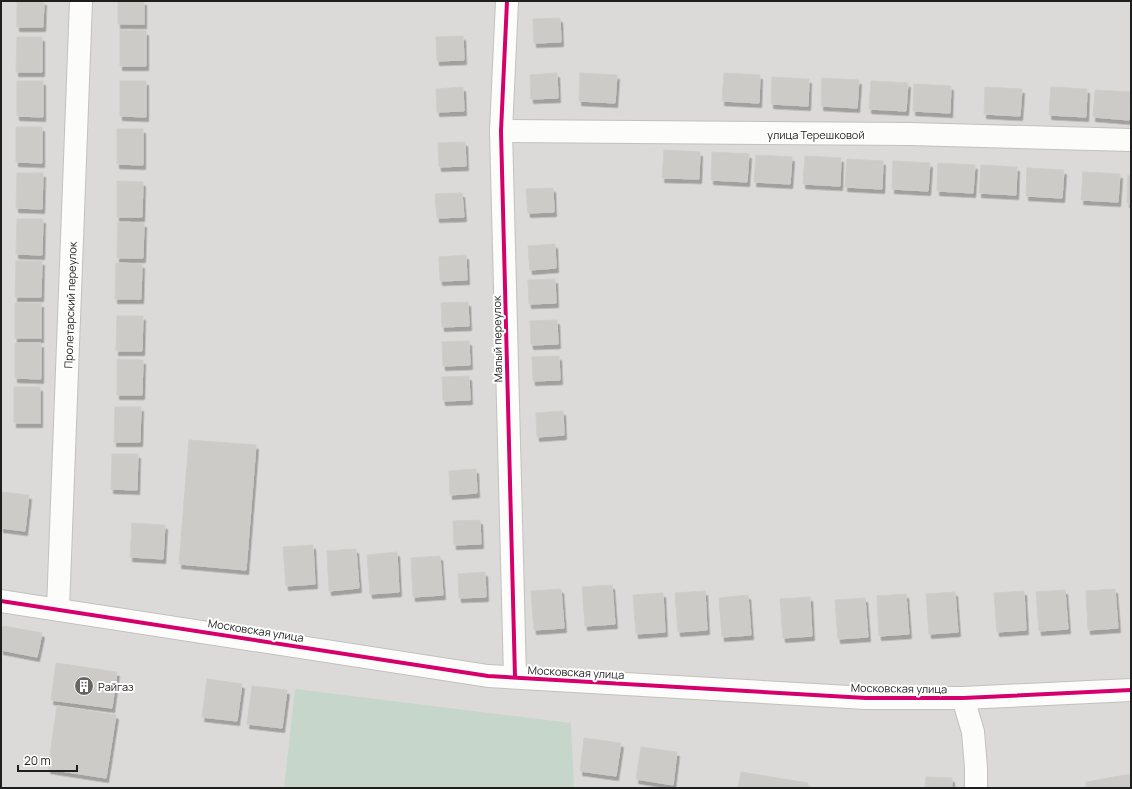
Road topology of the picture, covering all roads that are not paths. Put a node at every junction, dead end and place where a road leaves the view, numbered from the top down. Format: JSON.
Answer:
{"nodes":[{"id":1,"x":81,"y":1,"type":"edge"},
{"id":2,"x":507,"y":1,"type":"edge"},
{"id":3,"x":501,"y":131,"type":"junction"},
{"id":4,"x":1131,"y":140,"type":"edge"},
{"id":5,"x":1,"y":600,"type":"edge"},
{"id":6,"x":58,"y":609,"type":"junction"},
{"id":7,"x":515,"y":677,"type":"junction"},
{"id":8,"x":1131,"y":690,"type":"edge"},
{"id":9,"x":963,"y":698,"type":"junction"},
{"id":10,"x":976,"y":788,"type":"edge"}],
"edges":[{"from":1,"to":6,"type":"street","name":"Пролетарский переулок"},
{"from":2,"to":3,"type":"street","name":"Малый переулок"},
{"from":3,"to":4,"type":"street","name":"улица Терешковой"},
{"from":3,"to":7,"type":"street","name":"Малый переулок"},
{"from":5,"to":6,"type":"street","name":"Московская улица"},
{"from":6,"to":7,"type":"street","name":"Московская улица"},
{"from":7,"to":9,"type":"street","name":"Московская улица"},
{"from":8,"to":9,"type":"street","name":"Московская улица"},
{"from":9,"to":10,"type":"street","name":"Московская улица"}]}
